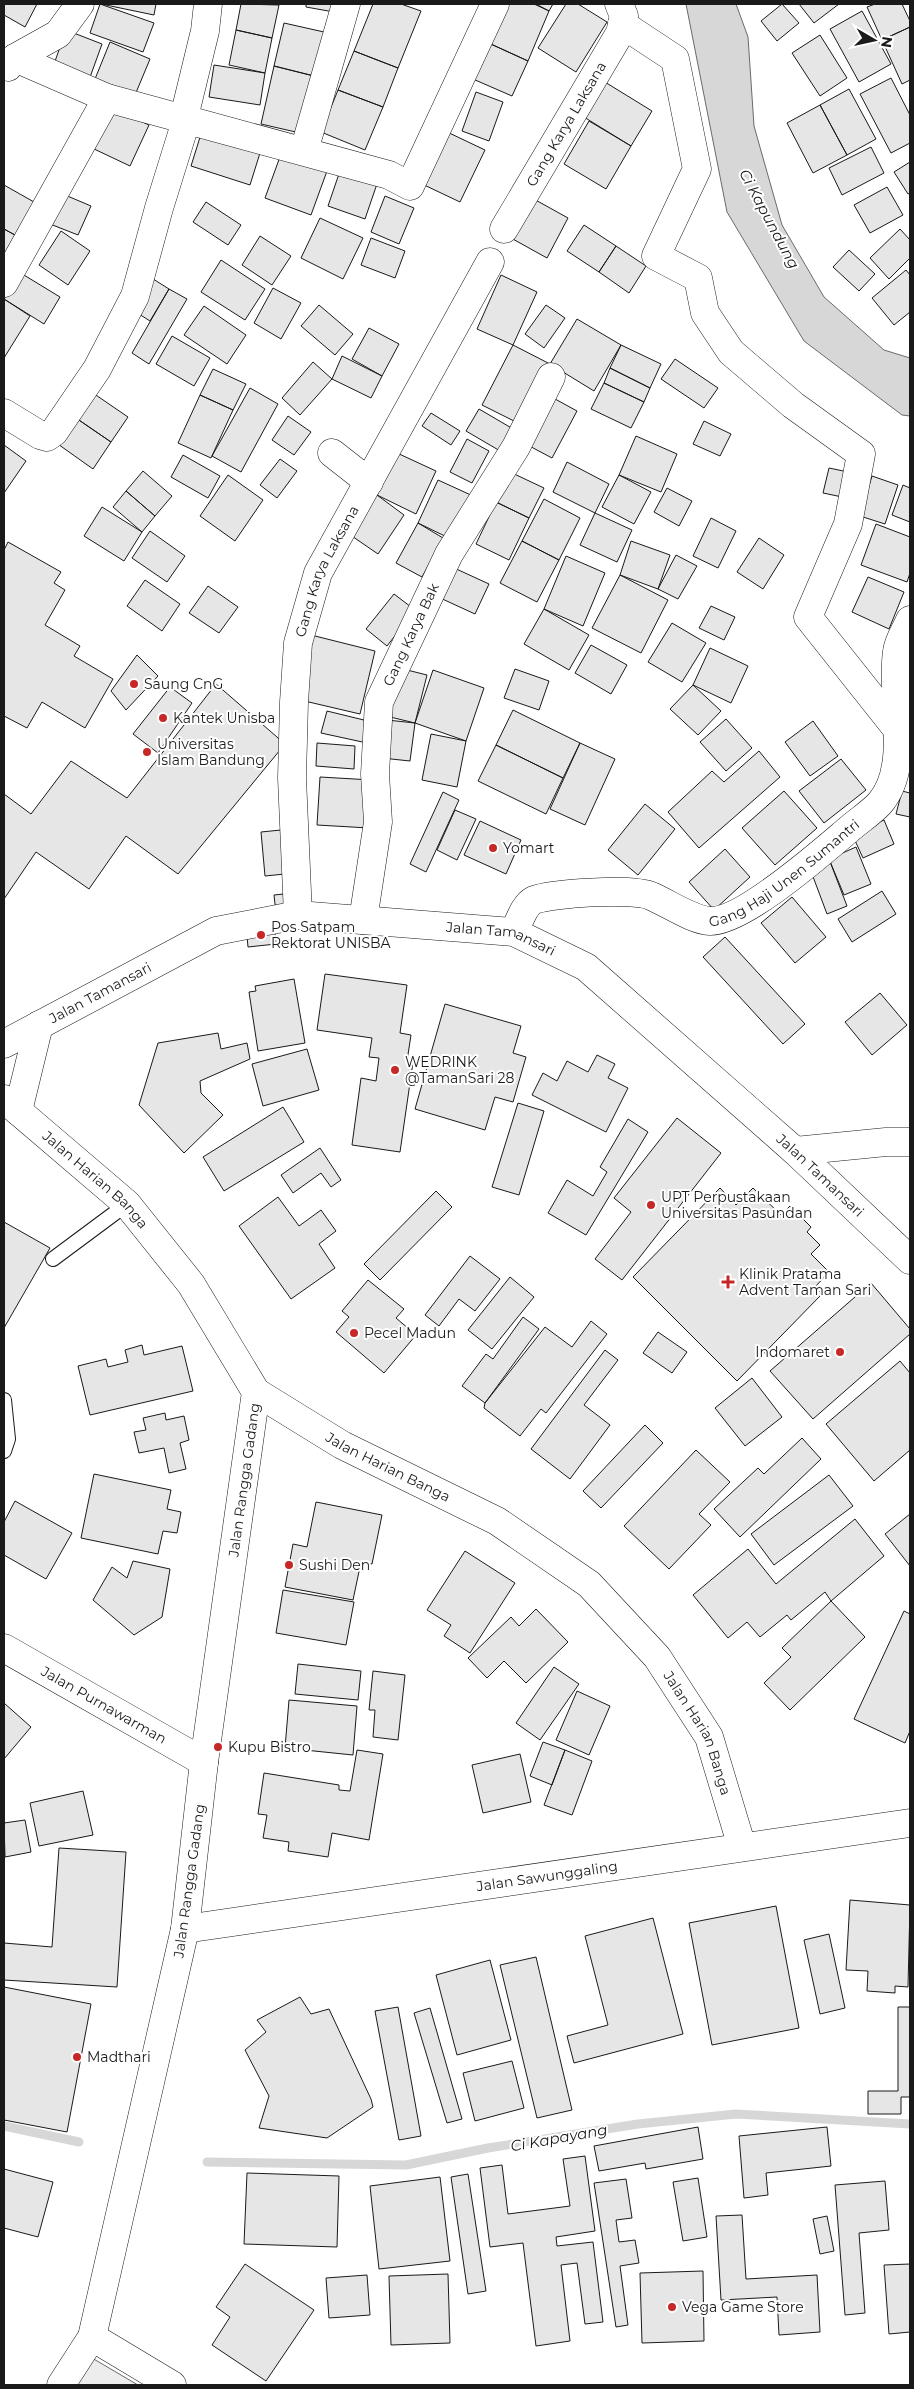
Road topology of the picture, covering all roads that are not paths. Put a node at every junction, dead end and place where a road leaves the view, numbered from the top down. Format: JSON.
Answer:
{"nodes":[{"id":1,"x":80,"y":4,"type":"edge"},
{"id":2,"x":208,"y":4,"type":"edge"},
{"id":3,"x":346,"y":4,"type":"edge"},
{"id":4,"x":495,"y":4,"type":"edge"},
{"id":5,"x":622,"y":15,"type":"edge"},
{"id":6,"x":10,"y":65,"type":"edge"},
{"id":7,"x":107,"y":98,"type":"junction"},
{"id":8,"x":186,"y":121,"type":"junction"},
{"id":9,"x":304,"y":151,"type":"junction"},
{"id":10,"x":504,"y":229,"type":"dead end"},
{"id":11,"x":490,"y":262,"type":"dead end"},
{"id":12,"x":4,"y":283,"type":"edge"},
{"id":13,"x":551,"y":377,"type":"dead end"},
{"id":14,"x":4,"y":413,"type":"edge"},
{"id":15,"x":332,"y":453,"type":"dead end"},
{"id":16,"x":369,"y":482,"type":"junction"},
{"id":17,"x":910,"y":620,"type":"edge"},
{"id":18,"x":897,"y":729,"type":"junction"},
{"id":19,"x":298,"y":915,"type":"junction"},
{"id":20,"x":363,"y":920,"type":"junction"},
{"id":21,"x":514,"y":932,"type":"junction"},
{"id":22,"x":39,"y":1025,"type":"junction"},
{"id":23,"x":4,"y":1044,"type":"edge"},
{"id":24,"x":11,"y":1105,"type":"edge"},
{"id":25,"x":910,"y":1142,"type":"edge"},
{"id":26,"x":795,"y":1152,"type":"junction"},
{"id":27,"x":127,"y":1204,"type":"junction"},
{"id":28,"x":53,"y":1259,"type":"dead end"},
{"id":29,"x":910,"y":1260,"type":"edge"},
{"id":30,"x":256,"y":1392,"type":"junction"},
{"id":31,"x":4,"y":1400,"type":"edge"},
{"id":32,"x":4,"y":1451,"type":"edge"},
{"id":33,"x":4,"y":1648,"type":"edge"},
{"id":34,"x":204,"y":1762,"type":"junction"},
{"id":35,"x":910,"y":1823,"type":"edge"},
{"id":36,"x":742,"y":1847,"type":"junction"},
{"id":37,"x":185,"y":1929,"type":"junction"},
{"id":38,"x":92,"y":2338,"type":"junction"},
{"id":39,"x":61,"y":2385,"type":"edge"},
{"id":40,"x":172,"y":2385,"type":"edge"}],
"edges":[{"from":1,"to":6,"type":"street"},
{"from":2,"to":8,"type":"street"},
{"from":3,"to":9,"type":"street"},
{"from":4,"to":9,"type":"street"},
{"from":5,"to":10,"type":"street","name":"Gang Karya Laksana"},
{"from":5,"to":18,"type":"street"},
{"from":6,"to":7,"type":"street"},
{"from":7,"to":8,"type":"street"},
{"from":7,"to":12,"type":"street"},
{"from":8,"to":9,"type":"street"},
{"from":8,"to":14,"type":"street"},
{"from":11,"to":16,"type":"street","name":"Gang Karya Laksana"},
{"from":13,"to":20,"type":"street","name":"Gang Karya Bak"},
{"from":15,"to":16,"type":"street"},
{"from":16,"to":19,"type":"street","name":"Gang Karya Laksana"},
{"from":17,"to":18,"type":"street","name":"Gang Haji Unen Sumantri"},
{"from":18,"to":21,"type":"street","name":"Gang Haji Unen Sumantri"},
{"from":19,"to":20,"type":"street","name":"Jalan Tamansari"},
{"from":19,"to":22,"type":"street","name":"Jalan Tamansari"},
{"from":20,"to":21,"type":"street","name":"Jalan Tamansari"},
{"from":21,"to":26,"type":"street","name":"Jalan Tamansari"},
{"from":22,"to":23,"type":"street","name":"Jalan Tamansari"},
{"from":22,"to":24,"type":"street"},
{"from":24,"to":27,"type":"street","name":"Jalan Harian Banga"},
{"from":25,"to":26,"type":"street"},
{"from":26,"to":29,"type":"street","name":"Jalan Tamansari"},
{"from":27,"to":28,"type":"lane"},
{"from":27,"to":30,"type":"street","name":"Jalan Harian Banga"},
{"from":30,"to":34,"type":"street","name":"Jalan Rangga Gadang"},
{"from":30,"to":36,"type":"street","name":"Jalan Harian Banga"},
{"from":31,"to":32,"type":"lane"},
{"from":33,"to":34,"type":"street","name":"Jalan Purnawarman"},
{"from":34,"to":37,"type":"street","name":"Jalan Rangga Gadang"},
{"from":35,"to":36,"type":"street","name":"Jalan Sawunggaling"},
{"from":36,"to":37,"type":"street","name":"Jalan Sawunggaling"},
{"from":37,"to":38,"type":"street","name":"Jalan Rangga Gadang"},
{"from":38,"to":39,"type":"street","name":"Jalan Rangga Gadang"},
{"from":38,"to":40,"type":"street"}]}
